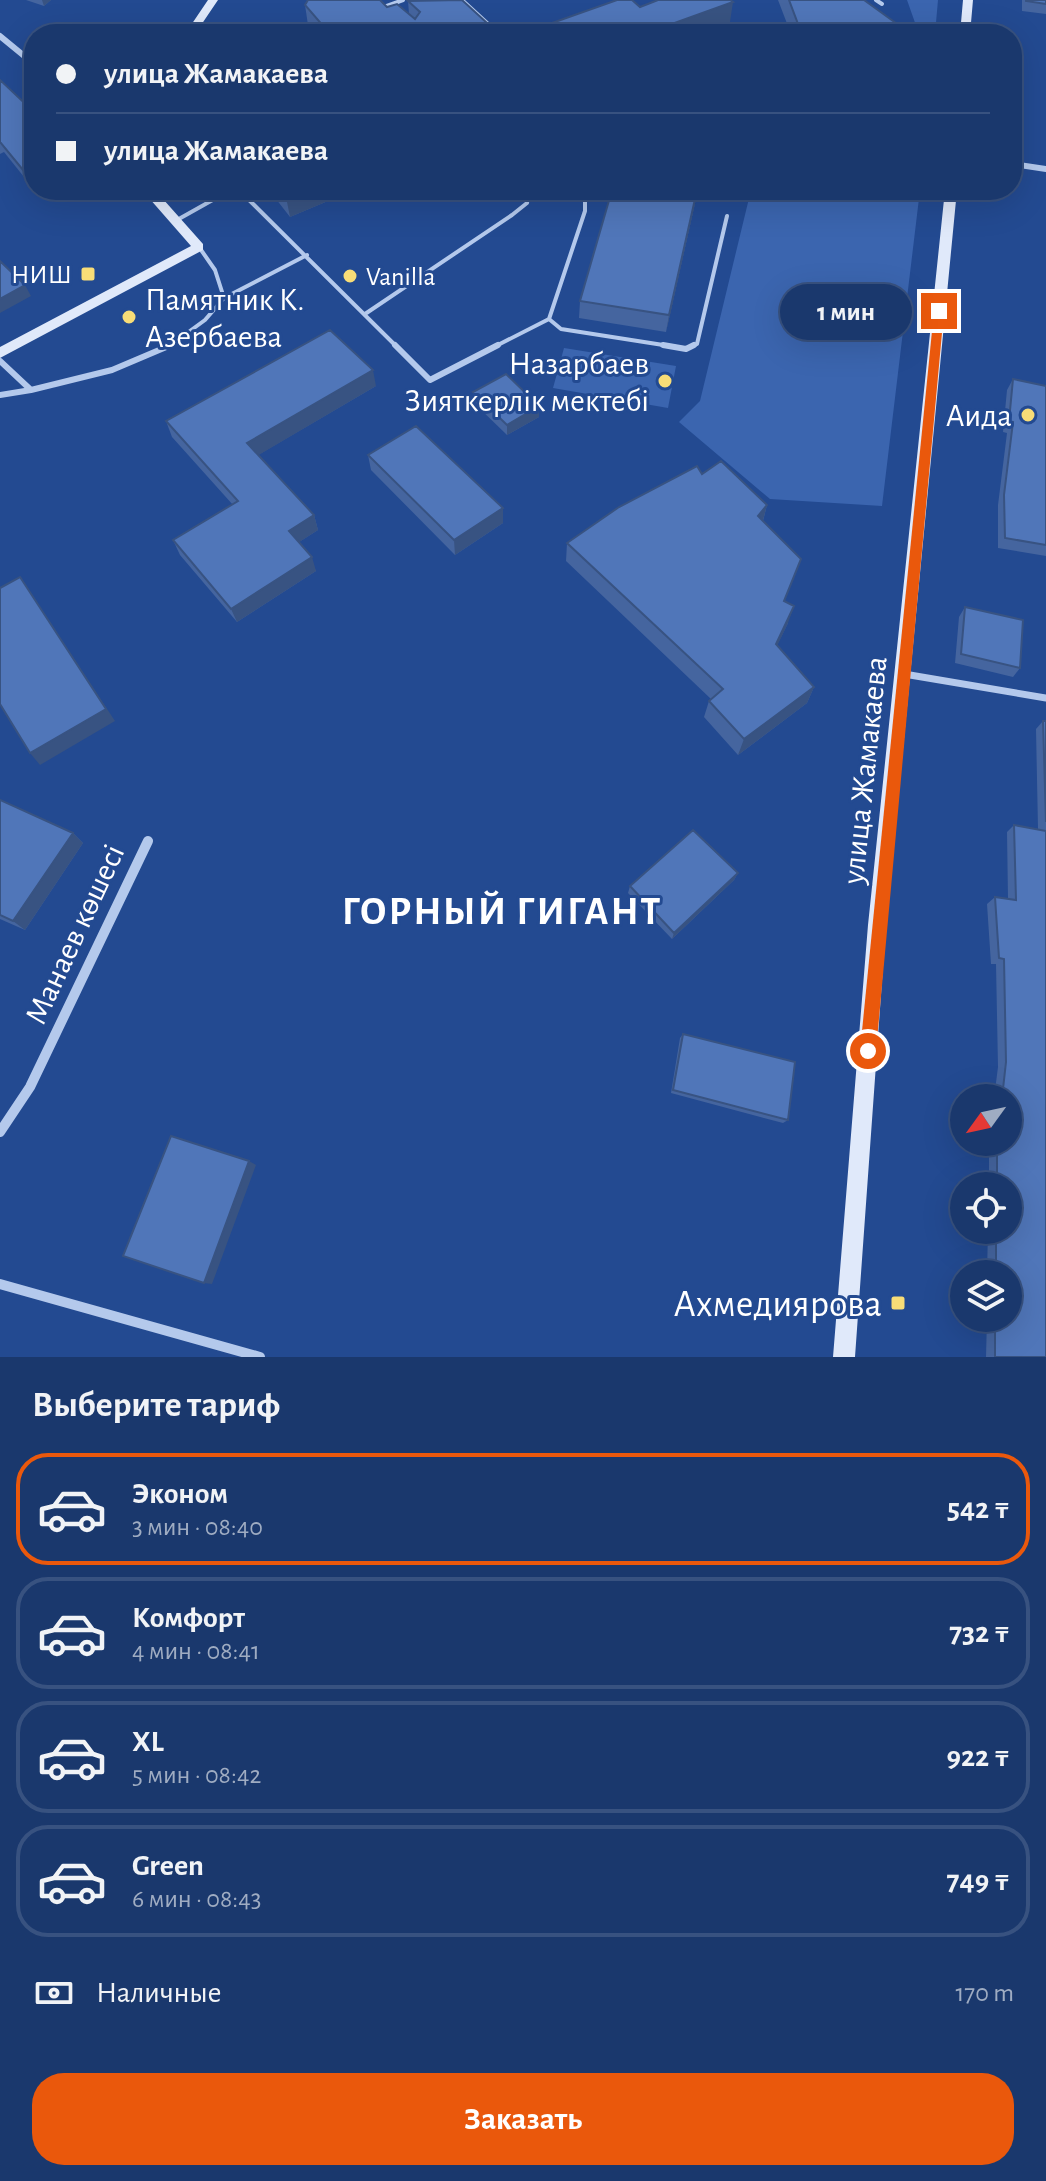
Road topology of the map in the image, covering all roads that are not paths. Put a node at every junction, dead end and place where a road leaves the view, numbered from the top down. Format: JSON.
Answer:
{"nodes":[{"id":1,"x":213,"y":0,"type":"edge"},
{"id":2,"x":403,"y":0,"type":"edge"},
{"id":3,"x":462,"y":0,"type":"edge"},
{"id":4,"x":876,"y":0,"type":"edge"},
{"id":5,"x":968,"y":0,"type":"edge"},
{"id":6,"x":882,"y":4,"type":"dead end"},
{"id":7,"x":391,"y":10,"type":"edge"},
{"id":8,"x":197,"y":24,"type":"edge"},
{"id":9,"x":488,"y":24,"type":"edge"},
{"id":10,"x":966,"y":24,"type":"edge"},
{"id":11,"x":0,"y":36,"type":"edge"},
{"id":12,"x":24,"y":56,"type":"edge"},
{"id":13,"x":1022,"y":165,"type":"edge"},
{"id":14,"x":1046,"y":169,"type":"edge"},
{"id":15,"x":158,"y":200,"type":"edge"},
{"id":16,"x":249,"y":200,"type":"edge"},
{"id":17,"x":527,"y":200,"type":"edge"},
{"id":18,"x":585,"y":200,"type":"edge"},
{"id":19,"x":950,"y":200,"type":"edge"},
{"id":20,"x":211,"y":201,"type":"edge"},
{"id":21,"x":727,"y":216,"type":"dead end"},
{"id":22,"x":177,"y":220,"type":"junction"},
{"id":23,"x":199,"y":247,"type":"junction"},
{"id":24,"x":307,"y":255,"type":"junction"},
{"id":25,"x":224,"y":298,"type":"junction"},
{"id":26,"x":365,"y":314,"type":"junction"},
{"id":27,"x":549,"y":319,"type":"junction"},
{"id":28,"x":0,"y":353,"type":"edge"},
{"id":29,"x":0,"y":361,"type":"edge"},
{"id":30,"x":31,"y":390,"type":"junction"},
{"id":31,"x":0,"y":395,"type":"edge"},
{"id":32,"x":904,"y":674,"type":"junction"},
{"id":33,"x":1046,"y":698,"type":"edge"},
{"id":34,"x":148,"y":841,"type":"dead end"},
{"id":35,"x":0,"y":1132,"type":"edge"},
{"id":36,"x":0,"y":1284,"type":"edge"},
{"id":37,"x":260,"y":1357,"type":"edge"},
{"id":38,"x":844,"y":1357,"type":"edge"}],
"edges":[{"from":1,"to":8,"type":"street"},
{"from":2,"to":7,"type":"lane"},
{"from":3,"to":9,"type":"lane"},
{"from":4,"to":6,"type":"lane"},
{"from":5,"to":10,"type":"street"},
{"from":11,"to":12,"type":"street"},
{"from":13,"to":14,"type":"street"},
{"from":15,"to":22,"type":"street"},
{"from":16,"to":24,"type":"lane"},
{"from":17,"to":26,"type":"lane"},
{"from":18,"to":27,"type":"lane"},
{"from":19,"to":32,"type":"street","name":"улица Жамакаева"},
{"from":20,"to":22,"type":"lane"},
{"from":21,"to":27,"type":"lane"},
{"from":22,"to":23,"type":"street"},
{"from":23,"to":25,"type":"lane"},
{"from":23,"to":28,"type":"street"},
{"from":24,"to":25,"type":"lane"},
{"from":24,"to":26,"type":"lane"},
{"from":25,"to":30,"type":"lane"},
{"from":26,"to":27,"type":"lane"},
{"from":29,"to":30,"type":"lane"},
{"from":30,"to":31,"type":"lane"},
{"from":32,"to":33,"type":"street"},
{"from":32,"to":38,"type":"street","name":"улица Жамакаева"},
{"from":34,"to":35,"type":"street","name":"Манаев көшесі"},
{"from":36,"to":37,"type":"street"}]}
